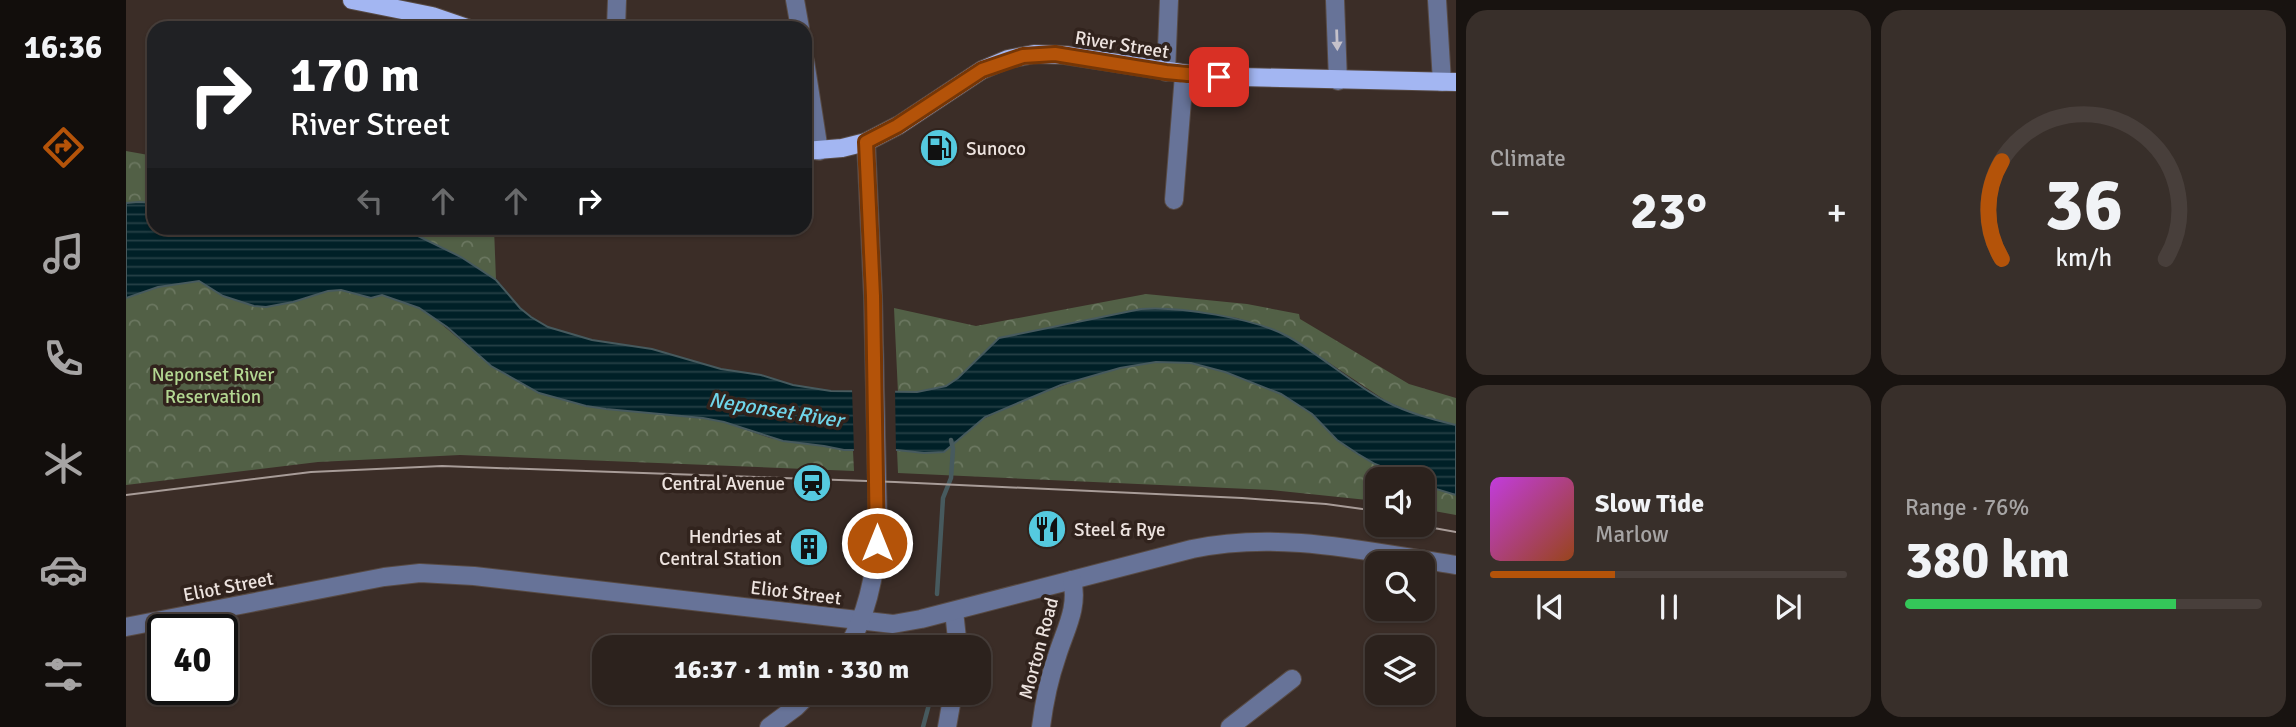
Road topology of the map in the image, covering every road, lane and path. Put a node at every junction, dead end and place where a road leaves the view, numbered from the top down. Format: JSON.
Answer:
{"nodes":[{"id":1,"x":352,"y":0,"type":"edge"},
{"id":2,"x":617,"y":0,"type":"edge"},
{"id":3,"x":795,"y":0,"type":"edge"},
{"id":4,"x":1169,"y":0,"type":"edge"},
{"id":5,"x":1335,"y":0,"type":"edge"},
{"id":6,"x":1437,"y":0,"type":"edge"},
{"id":7,"x":372,"y":2,"type":"edge"},
{"id":8,"x":447,"y":21,"type":"edge"},
{"id":9,"x":616,"y":21,"type":"edge"},
{"id":10,"x":799,"y":21,"type":"edge"},
{"id":11,"x":1175,"y":74,"type":"junction"},
{"id":12,"x":1338,"y":81,"type":"junction"},
{"id":13,"x":1449,"y":82,"type":"edge"},
{"id":14,"x":866,"y":142,"type":"junction"},
{"id":15,"x":812,"y":150,"type":"edge"},
{"id":16,"x":1174,"y":200,"type":"dead end"},
{"id":17,"x":1456,"y":565,"type":"edge"},
{"id":18,"x":1072,"y":580,"type":"junction"},
{"id":19,"x":954,"y":611,"type":"junction"},
{"id":20,"x":861,"y":621,"type":"junction"},
{"id":21,"x":126,"y":627,"type":"edge"},
{"id":22,"x":854,"y":635,"type":"edge"},
{"id":23,"x":957,"y":635,"type":"edge"},
{"id":24,"x":1292,"y":679,"type":"dead end"},
{"id":25,"x":798,"y":705,"type":"edge"},
{"id":26,"x":951,"y":705,"type":"edge"},
{"id":27,"x":769,"y":727,"type":"edge"},
{"id":28,"x":947,"y":727,"type":"edge"},
{"id":29,"x":1041,"y":727,"type":"edge"},
{"id":30,"x":1230,"y":727,"type":"edge"}],
"edges":[{"from":1,"to":7,"type":"main road"},
{"from":2,"to":9,"type":"street"},
{"from":3,"to":10,"type":"street"},
{"from":4,"to":11,"type":"street"},
{"from":5,"to":12,"type":"street","one_way":true},
{"from":6,"to":13,"type":"street"},
{"from":7,"to":8,"type":"main road"},
{"from":11,"to":12,"type":"main road","name":"River Street"},
{"from":11,"to":14,"type":"main road","name":"River Street"},
{"from":11,"to":16,"type":"street"},
{"from":12,"to":13,"type":"main road","name":"River Street"},
{"from":14,"to":15,"type":"main road","name":"River Street"},
{"from":14,"to":20,"type":"street"},
{"from":17,"to":18,"type":"street","name":"Eliot Street"},
{"from":18,"to":19,"type":"street","name":"Eliot Street"},
{"from":18,"to":29,"type":"street","name":"Morton Road"},
{"from":19,"to":20,"type":"street","name":"Eliot Street"},
{"from":19,"to":23,"type":"street"},
{"from":20,"to":21,"type":"street","name":"Eliot Street"},
{"from":20,"to":22,"type":"street"},
{"from":24,"to":30,"type":"street"},
{"from":25,"to":27,"type":"street"},
{"from":26,"to":28,"type":"street"}]}
